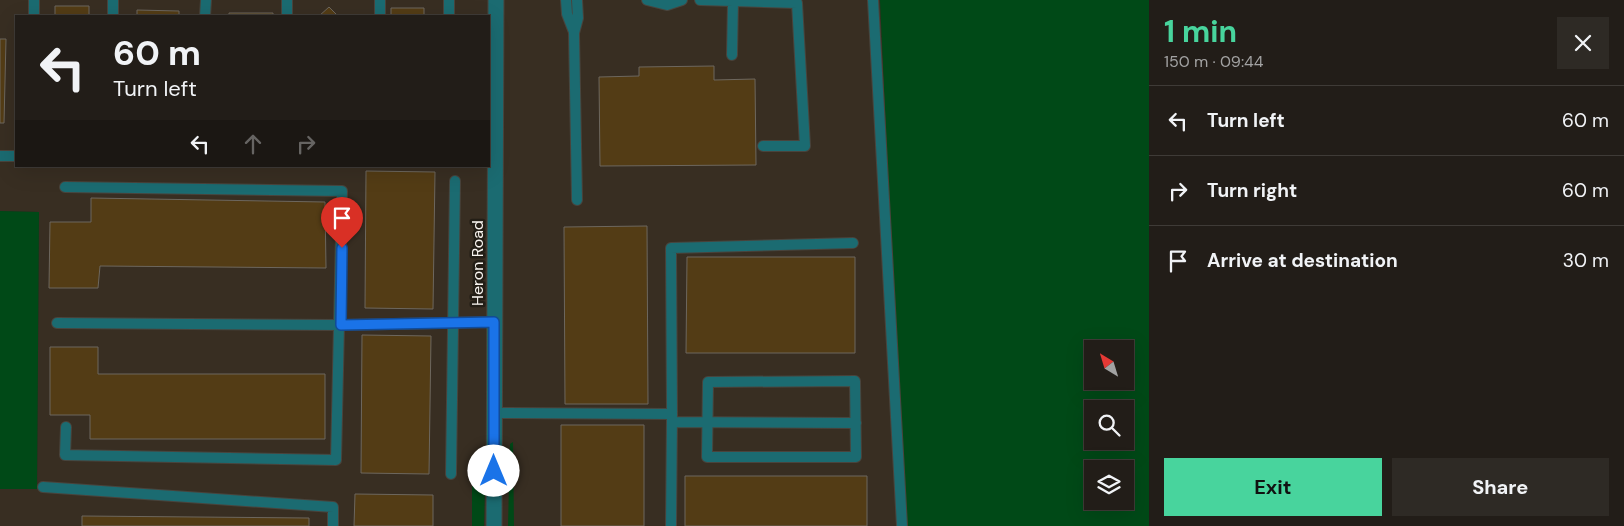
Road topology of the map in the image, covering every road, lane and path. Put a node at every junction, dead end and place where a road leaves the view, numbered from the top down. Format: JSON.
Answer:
{"nodes":[{"id":1,"x":34,"y":0,"type":"edge"},
{"id":2,"x":113,"y":0,"type":"edge"},
{"id":3,"x":206,"y":0,"type":"edge"},
{"id":4,"x":287,"y":0,"type":"edge"},
{"id":5,"x":380,"y":0,"type":"edge"},
{"id":6,"x":450,"y":0,"type":"edge"},
{"id":7,"x":496,"y":0,"type":"edge"},
{"id":8,"x":566,"y":0,"type":"edge"},
{"id":9,"x":577,"y":0,"type":"edge"},
{"id":10,"x":647,"y":0,"type":"edge"},
{"id":11,"x":682,"y":0,"type":"edge"},
{"id":12,"x":700,"y":0,"type":"edge"},
{"id":13,"x":873,"y":0,"type":"edge"},
{"id":14,"x":733,"y":1,"type":"junction"},
{"id":15,"x":34,"y":15,"type":"edge"},
{"id":16,"x":113,"y":15,"type":"edge"},
{"id":17,"x":205,"y":15,"type":"edge"},
{"id":18,"x":287,"y":15,"type":"edge"},
{"id":19,"x":380,"y":15,"type":"edge"},
{"id":20,"x":449,"y":15,"type":"edge"},
{"id":21,"x":574,"y":33,"type":"junction"},
{"id":22,"x":732,"y":55,"type":"dead end"},
{"id":23,"x":763,"y":146,"type":"dead end"},
{"id":24,"x":0,"y":156,"type":"edge"},
{"id":25,"x":15,"y":156,"type":"edge"},
{"id":26,"x":455,"y":181,"type":"dead end"},
{"id":27,"x":65,"y":187,"type":"dead end"},
{"id":28,"x":577,"y":200,"type":"dead end"},
{"id":29,"x":853,"y":243,"type":"dead end"},
{"id":30,"x":494,"y":322,"type":"junction"},
{"id":31,"x":57,"y":323,"type":"dead end"},
{"id":32,"x":452,"y":324,"type":"junction"},
{"id":33,"x":341,"y":325,"type":"junction"},
{"id":34,"x":494,"y":412,"type":"junction"},
{"id":35,"x":672,"y":418,"type":"junction"},
{"id":36,"x":708,"y":422,"type":"junction"},
{"id":37,"x":856,"y":423,"type":"junction"},
{"id":38,"x":66,"y":427,"type":"dead end"},
{"id":39,"x":451,"y":474,"type":"dead end"},
{"id":40,"x":43,"y":487,"type":"dead end"},
{"id":41,"x":333,"y":526,"type":"edge"},
{"id":42,"x":494,"y":526,"type":"edge"},
{"id":43,"x":671,"y":526,"type":"edge"},
{"id":44,"x":902,"y":526,"type":"edge"}],
"edges":[{"from":1,"to":15,"type":"lane"},
{"from":2,"to":16,"type":"lane"},
{"from":3,"to":17,"type":"lane"},
{"from":4,"to":18,"type":"lane"},
{"from":5,"to":19,"type":"lane"},
{"from":6,"to":20,"type":"lane"},
{"from":7,"to":30,"type":"street","name":"Heron Road"},
{"from":8,"to":21,"type":"lane"},
{"from":9,"to":21,"type":"lane"},
{"from":10,"to":11,"type":"lane"},
{"from":12,"to":14,"type":"lane"},
{"from":13,"to":44,"type":"lane"},
{"from":14,"to":22,"type":"lane"},
{"from":14,"to":23,"type":"lane"},
{"from":21,"to":28,"type":"lane"},
{"from":24,"to":25,"type":"lane"},
{"from":26,"to":32,"type":"lane"},
{"from":27,"to":33,"type":"lane"},
{"from":29,"to":35,"type":"lane"},
{"from":30,"to":32,"type":"lane"},
{"from":30,"to":34,"type":"street","name":"Heron Road"},
{"from":31,"to":33,"type":"lane"},
{"from":32,"to":33,"type":"lane"},
{"from":32,"to":39,"type":"lane"},
{"from":33,"to":38,"type":"lane"},
{"from":34,"to":35,"type":"lane"},
{"from":34,"to":42,"type":"street","name":"Heron Road"},
{"from":35,"to":36,"type":"lane"},
{"from":35,"to":43,"type":"lane"},
{"from":36,"to":37,"type":"lane"},
{"from":36,"to":37,"type":"lane"},
{"from":36,"to":37,"type":"lane"},
{"from":40,"to":41,"type":"lane"}]}
